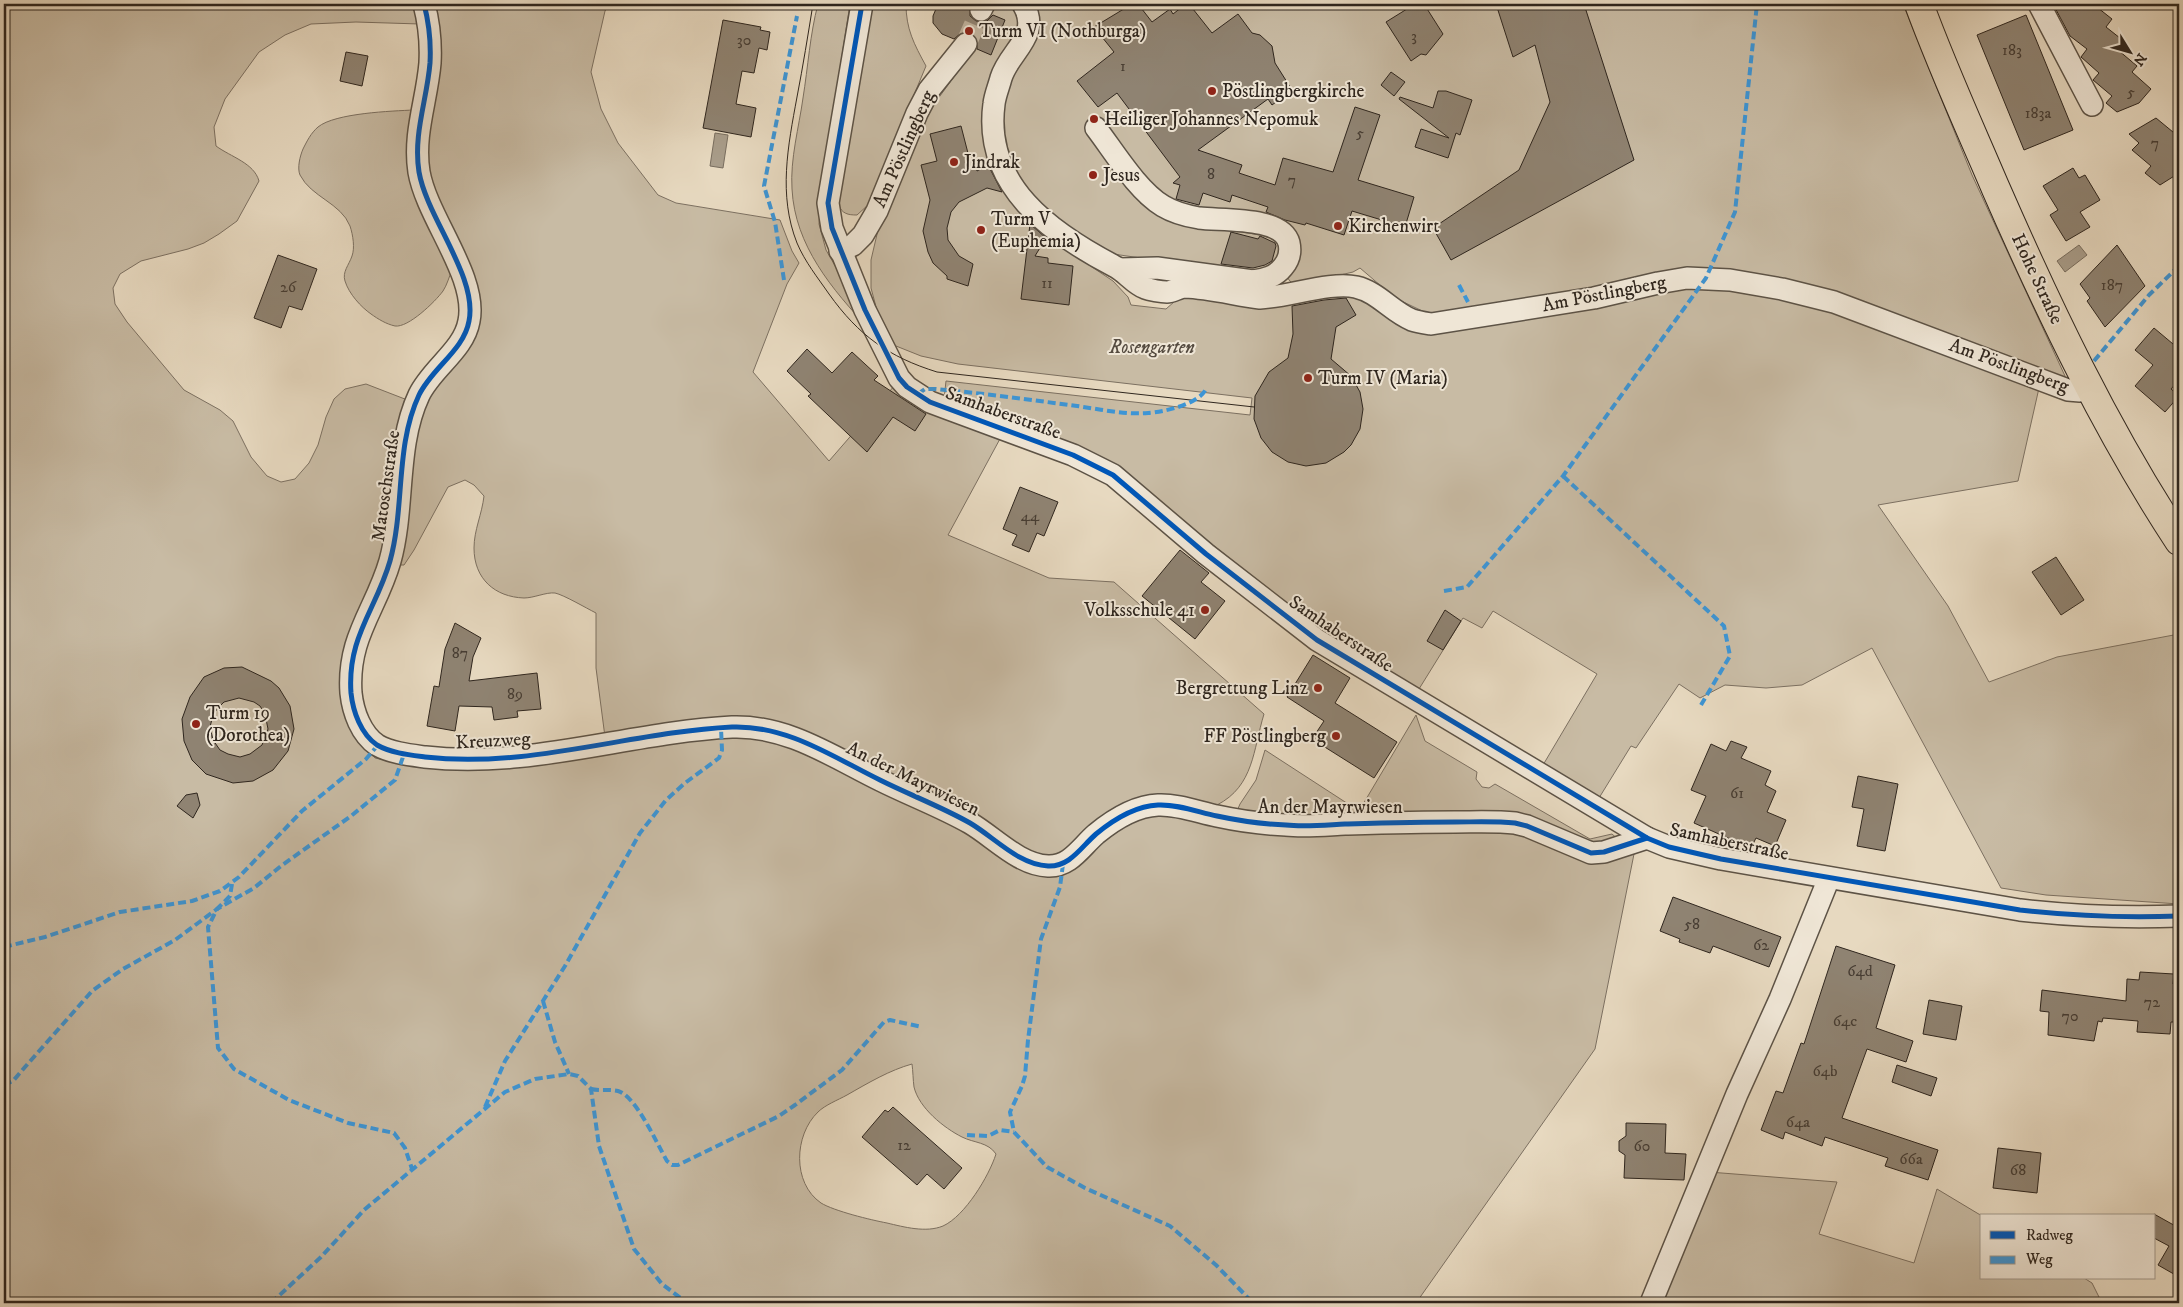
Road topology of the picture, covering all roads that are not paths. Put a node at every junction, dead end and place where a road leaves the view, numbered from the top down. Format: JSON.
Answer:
{"nodes":[{"id":1,"x":424,"y":4,"type":"edge"},
{"id":2,"x":862,"y":4,"type":"edge"},
{"id":3,"x":1023,"y":4,"type":"edge"},
{"id":4,"x":2039,"y":4,"type":"edge"},
{"id":5,"x":1923,"y":5,"type":"edge"},
{"id":6,"x":966,"y":44,"type":"tunnel mouth"},
{"id":7,"x":2092,"y":105,"type":"dead end"},
{"id":8,"x":1096,"y":128,"type":"dead end"},
{"id":9,"x":840,"y":251,"type":"junction"},
{"id":10,"x":1120,"y":269,"type":"junction"},
{"id":11,"x":2090,"y":388,"type":"junction"},
{"id":12,"x":2179,"y":541,"type":"edge"},
{"id":13,"x":611,"y":744,"type":"joint"},
{"id":14,"x":378,"y":745,"type":"joint"},
{"id":15,"x":1647,"y":838,"type":"junction"},
{"id":16,"x":1829,"y":878,"type":"junction"},
{"id":17,"x":2179,"y":916,"type":"edge"},
{"id":18,"x":1651,"y":1303,"type":"edge"}],
"edges":[{"from":1,"to":14,"type":"street","name":"Matoschstraße"},
{"from":2,"to":9,"type":"street","name":"Samhaberstraße"},
{"from":3,"to":10,"type":"street","name":"Am Pöstlingberg"},
{"from":4,"to":7,"type":"street"},
{"from":5,"to":11,"type":"main road","name":"Hohe Straße"},
{"from":6,"to":9,"type":"street","name":"Am Pöstlingberg"},
{"from":8,"to":10,"type":"street"},
{"from":9,"to":15,"type":"street","name":"Samhaberstraße"},
{"from":10,"to":11,"type":"street","name":"Am Pöstlingberg"},
{"from":11,"to":12,"type":"main road","name":"Hohe Straße"},
{"from":13,"to":14,"type":"street","name":"Kreuzweg"},
{"from":13,"to":15,"type":"street","name":"An der Mayrwiesen"},
{"from":15,"to":16,"type":"street","name":"Samhaberstraße"},
{"from":16,"to":17,"type":"street","name":"Samhaberstraße"},
{"from":16,"to":18,"type":"street"}]}
